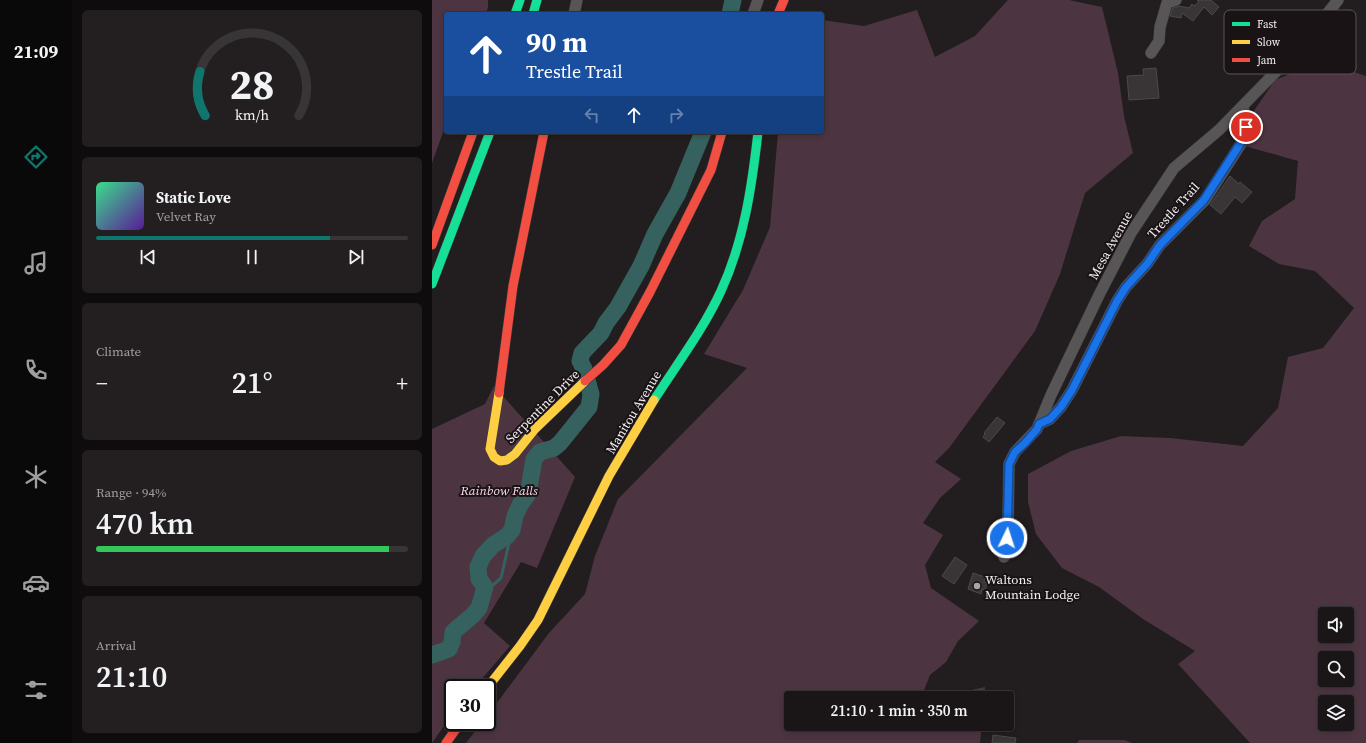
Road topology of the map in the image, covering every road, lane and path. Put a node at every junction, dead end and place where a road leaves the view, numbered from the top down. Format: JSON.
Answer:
{"nodes":[{"id":1,"x":515,"y":0,"type":"edge"},
{"id":2,"x":520,"y":0,"type":"edge"},
{"id":3,"x":537,"y":0,"type":"edge"},
{"id":4,"x":577,"y":0,"type":"edge"},
{"id":5,"x":758,"y":0,"type":"edge"},
{"id":6,"x":784,"y":0,"type":"edge"},
{"id":7,"x":1174,"y":0,"type":"edge"},
{"id":8,"x":1338,"y":0,"type":"edge"},
{"id":9,"x":1330,"y":10,"type":"edge"},
{"id":10,"x":512,"y":12,"type":"edge"},
{"id":11,"x":516,"y":12,"type":"edge"},
{"id":12,"x":534,"y":12,"type":"edge"},
{"id":13,"x":574,"y":12,"type":"edge"},
{"id":14,"x":754,"y":12,"type":"edge"},
{"id":15,"x":779,"y":12,"type":"edge"},
{"id":16,"x":1151,"y":53,"type":"dead end"},
{"id":17,"x":1274,"y":74,"type":"edge"},
{"id":18,"x":1243,"y":107,"type":"junction"},
{"id":19,"x":472,"y":134,"type":"edge"},
{"id":20,"x":489,"y":134,"type":"edge"},
{"id":21,"x":544,"y":134,"type":"edge"},
{"id":22,"x":721,"y":134,"type":"edge"},
{"id":23,"x":758,"y":134,"type":"edge"},
{"id":24,"x":432,"y":245,"type":"edge"},
{"id":25,"x":432,"y":284,"type":"edge"},
{"id":26,"x":1039,"y":424,"type":"junction"},
{"id":27,"x":1004,"y":557,"type":"dead end"},
{"id":28,"x":494,"y":679,"type":"edge"},
{"id":29,"x":455,"y":731,"type":"edge"},
{"id":30,"x":446,"y":743,"type":"edge"}],
"edges":[{"from":1,"to":10,"type":"main road"},
{"from":2,"to":11,"type":"main road"},
{"from":3,"to":12,"type":"main road"},
{"from":4,"to":13,"type":"street"},
{"from":5,"to":14,"type":"street"},
{"from":6,"to":15,"type":"main road"},
{"from":7,"to":16,"type":"street"},
{"from":8,"to":9,"type":"street","name":"Mesa Avenue"},
{"from":17,"to":18,"type":"street","name":"Mesa Avenue"},
{"from":18,"to":26,"type":"street","name":"Mesa Avenue"},
{"from":18,"to":26,"type":"street","name":"Trestle Trail"},
{"from":19,"to":24,"type":"main road"},
{"from":20,"to":25,"type":"main road"},
{"from":21,"to":22,"type":"main road","name":"Serpentine Drive"},
{"from":23,"to":28,"type":"main road","name":"Manitou Avenue"},
{"from":26,"to":27,"type":"street","name":"Mesa Avenue"},
{"from":29,"to":30,"type":"main road"}]}
